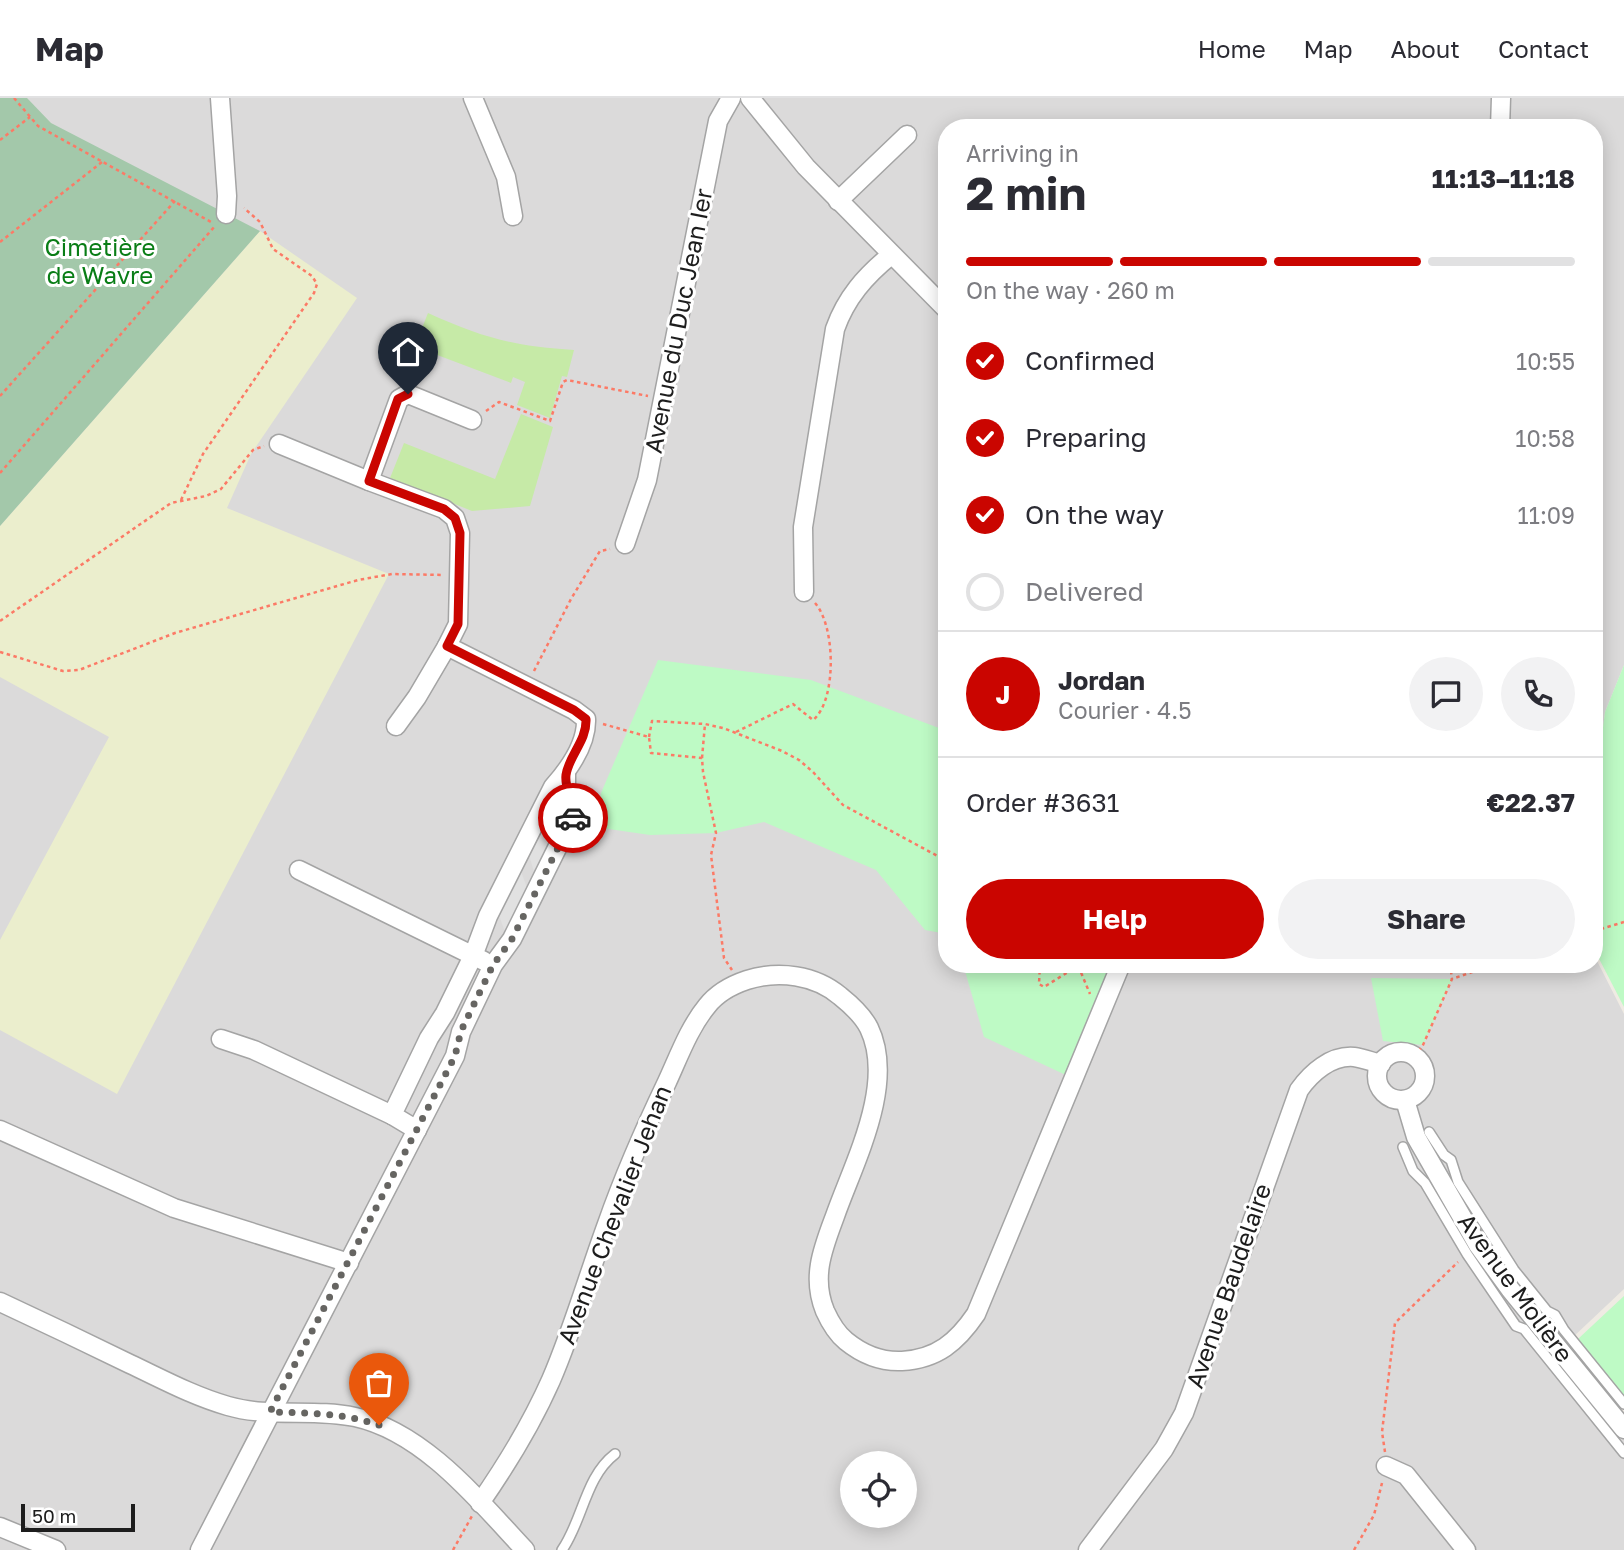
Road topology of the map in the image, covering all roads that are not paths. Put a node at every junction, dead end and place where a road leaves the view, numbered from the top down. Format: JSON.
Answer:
{"nodes":[{"id":1,"x":220,"y":98,"type":"edge"},
{"id":2,"x":473,"y":98,"type":"edge"},
{"id":3,"x":731,"y":98,"type":"edge"},
{"id":4,"x":750,"y":98,"type":"edge"},
{"id":5,"x":1501,"y":98,"type":"edge"},
{"id":6,"x":1500,"y":119,"type":"edge"},
{"id":7,"x":907,"y":135,"type":"dead end"},
{"id":8,"x":838,"y":201,"type":"junction"},
{"id":9,"x":226,"y":205,"type":"road end"},
{"id":10,"x":513,"y":216,"type":"dead end"},
{"id":11,"x":891,"y":255,"type":"junction"},
{"id":12,"x":938,"y":301,"type":"edge"},
{"id":13,"x":472,"y":420,"type":"road end"},
{"id":14,"x":279,"y":444,"type":"road end"},
{"id":15,"x":369,"y":481,"type":"junction"},
{"id":16,"x":625,"y":544,"type":"road end"},
{"id":17,"x":804,"y":592,"type":"road end"},
{"id":18,"x":447,"y":646,"type":"junction"},
{"id":19,"x":396,"y":726,"type":"dead end"},
{"id":20,"x":566,"y":772,"type":"junction"},
{"id":21,"x":299,"y":870,"type":"dead end"},
{"id":22,"x":473,"y":956,"type":"junction"},
{"id":23,"x":493,"y":965,"type":"junction"},
{"id":24,"x":1117,"y":973,"type":"edge"},
{"id":25,"x":221,"y":1039,"type":"dead end"},
{"id":26,"x":1381,"y":1064,"type":"junction"},
{"id":27,"x":1405,"y":1100,"type":"junction"},
{"id":28,"x":392,"y":1115,"type":"junction"},
{"id":29,"x":0,"y":1130,"type":"edge"},
{"id":30,"x":417,"y":1130,"type":"junction"},
{"id":31,"x":1429,"y":1132,"type":"dead end"},
{"id":32,"x":1403,"y":1147,"type":"dead end"},
{"id":33,"x":1451,"y":1160,"type":"junction"},
{"id":34,"x":1426,"y":1173,"type":"junction"},
{"id":35,"x":349,"y":1263,"type":"junction"},
{"id":36,"x":0,"y":1302,"type":"edge"},
{"id":37,"x":1535,"y":1320,"type":"junction"},
{"id":38,"x":1624,"y":1404,"type":"edge"},
{"id":39,"x":270,"y":1412,"type":"junction"},
{"id":40,"x":1624,"y":1429,"type":"edge"},
{"id":41,"x":1624,"y":1453,"type":"edge"},
{"id":42,"x":615,"y":1454,"type":"dead end"},
{"id":43,"x":1387,"y":1466,"type":"road end"},
{"id":44,"x":480,"y":1503,"type":"junction"},
{"id":45,"x":0,"y":1527,"type":"edge"},
{"id":46,"x":56,"y":1550,"type":"edge"},
{"id":47,"x":200,"y":1550,"type":"edge"},
{"id":48,"x":525,"y":1550,"type":"edge"},
{"id":49,"x":562,"y":1550,"type":"edge"},
{"id":50,"x":1088,"y":1550,"type":"edge"},
{"id":51,"x":1466,"y":1550,"type":"edge"}],
"edges":[{"from":1,"to":9,"type":"street"},
{"from":2,"to":10,"type":"street"},
{"from":3,"to":16,"type":"street","name":"Avenue du Duc Jean Ier"},
{"from":4,"to":8,"type":"street"},
{"from":5,"to":6,"type":"street"},
{"from":7,"to":8,"type":"street"},
{"from":8,"to":11,"type":"street"},
{"from":11,"to":12,"type":"street"},
{"from":11,"to":17,"type":"street"},
{"from":13,"to":15,"type":"street"},
{"from":14,"to":15,"type":"street"},
{"from":15,"to":18,"type":"street"},
{"from":18,"to":19,"type":"street"},
{"from":18,"to":20,"type":"street"},
{"from":20,"to":22,"type":"street"},
{"from":20,"to":23,"type":"street"},
{"from":21,"to":22,"type":"street"},
{"from":22,"to":23,"type":"street"},
{"from":22,"to":28,"type":"street"},
{"from":23,"to":30,"type":"street"},
{"from":24,"to":44,"type":"street","name":"Avenue Chevalier Jehan"},
{"from":25,"to":28,"type":"street"},
{"from":26,"to":27,"type":"street"},
{"from":26,"to":27,"type":"street"},
{"from":26,"to":50,"type":"street","name":"Avenue Baudelaire"},
{"from":27,"to":34,"type":"street","name":"Avenue Molière"},
{"from":28,"to":30,"type":"street"},
{"from":29,"to":35,"type":"street"},
{"from":30,"to":35,"type":"street"},
{"from":31,"to":33,"type":"lane"},
{"from":32,"to":34,"type":"lane"},
{"from":33,"to":34,"type":"lane"},
{"from":33,"to":37,"type":"lane"},
{"from":34,"to":37,"type":"street","name":"Avenue Molière"},
{"from":34,"to":37,"type":"lane"},
{"from":35,"to":39,"type":"street"},
{"from":36,"to":39,"type":"street"},
{"from":37,"to":38,"type":"lane"},
{"from":37,"to":40,"type":"street","name":"Avenue Molière"},
{"from":37,"to":41,"type":"lane"},
{"from":39,"to":44,"type":"street"},
{"from":39,"to":47,"type":"street"},
{"from":42,"to":49,"type":"lane"},
{"from":43,"to":51,"type":"street"},
{"from":44,"to":48,"type":"street"},
{"from":45,"to":46,"type":"street"}]}
